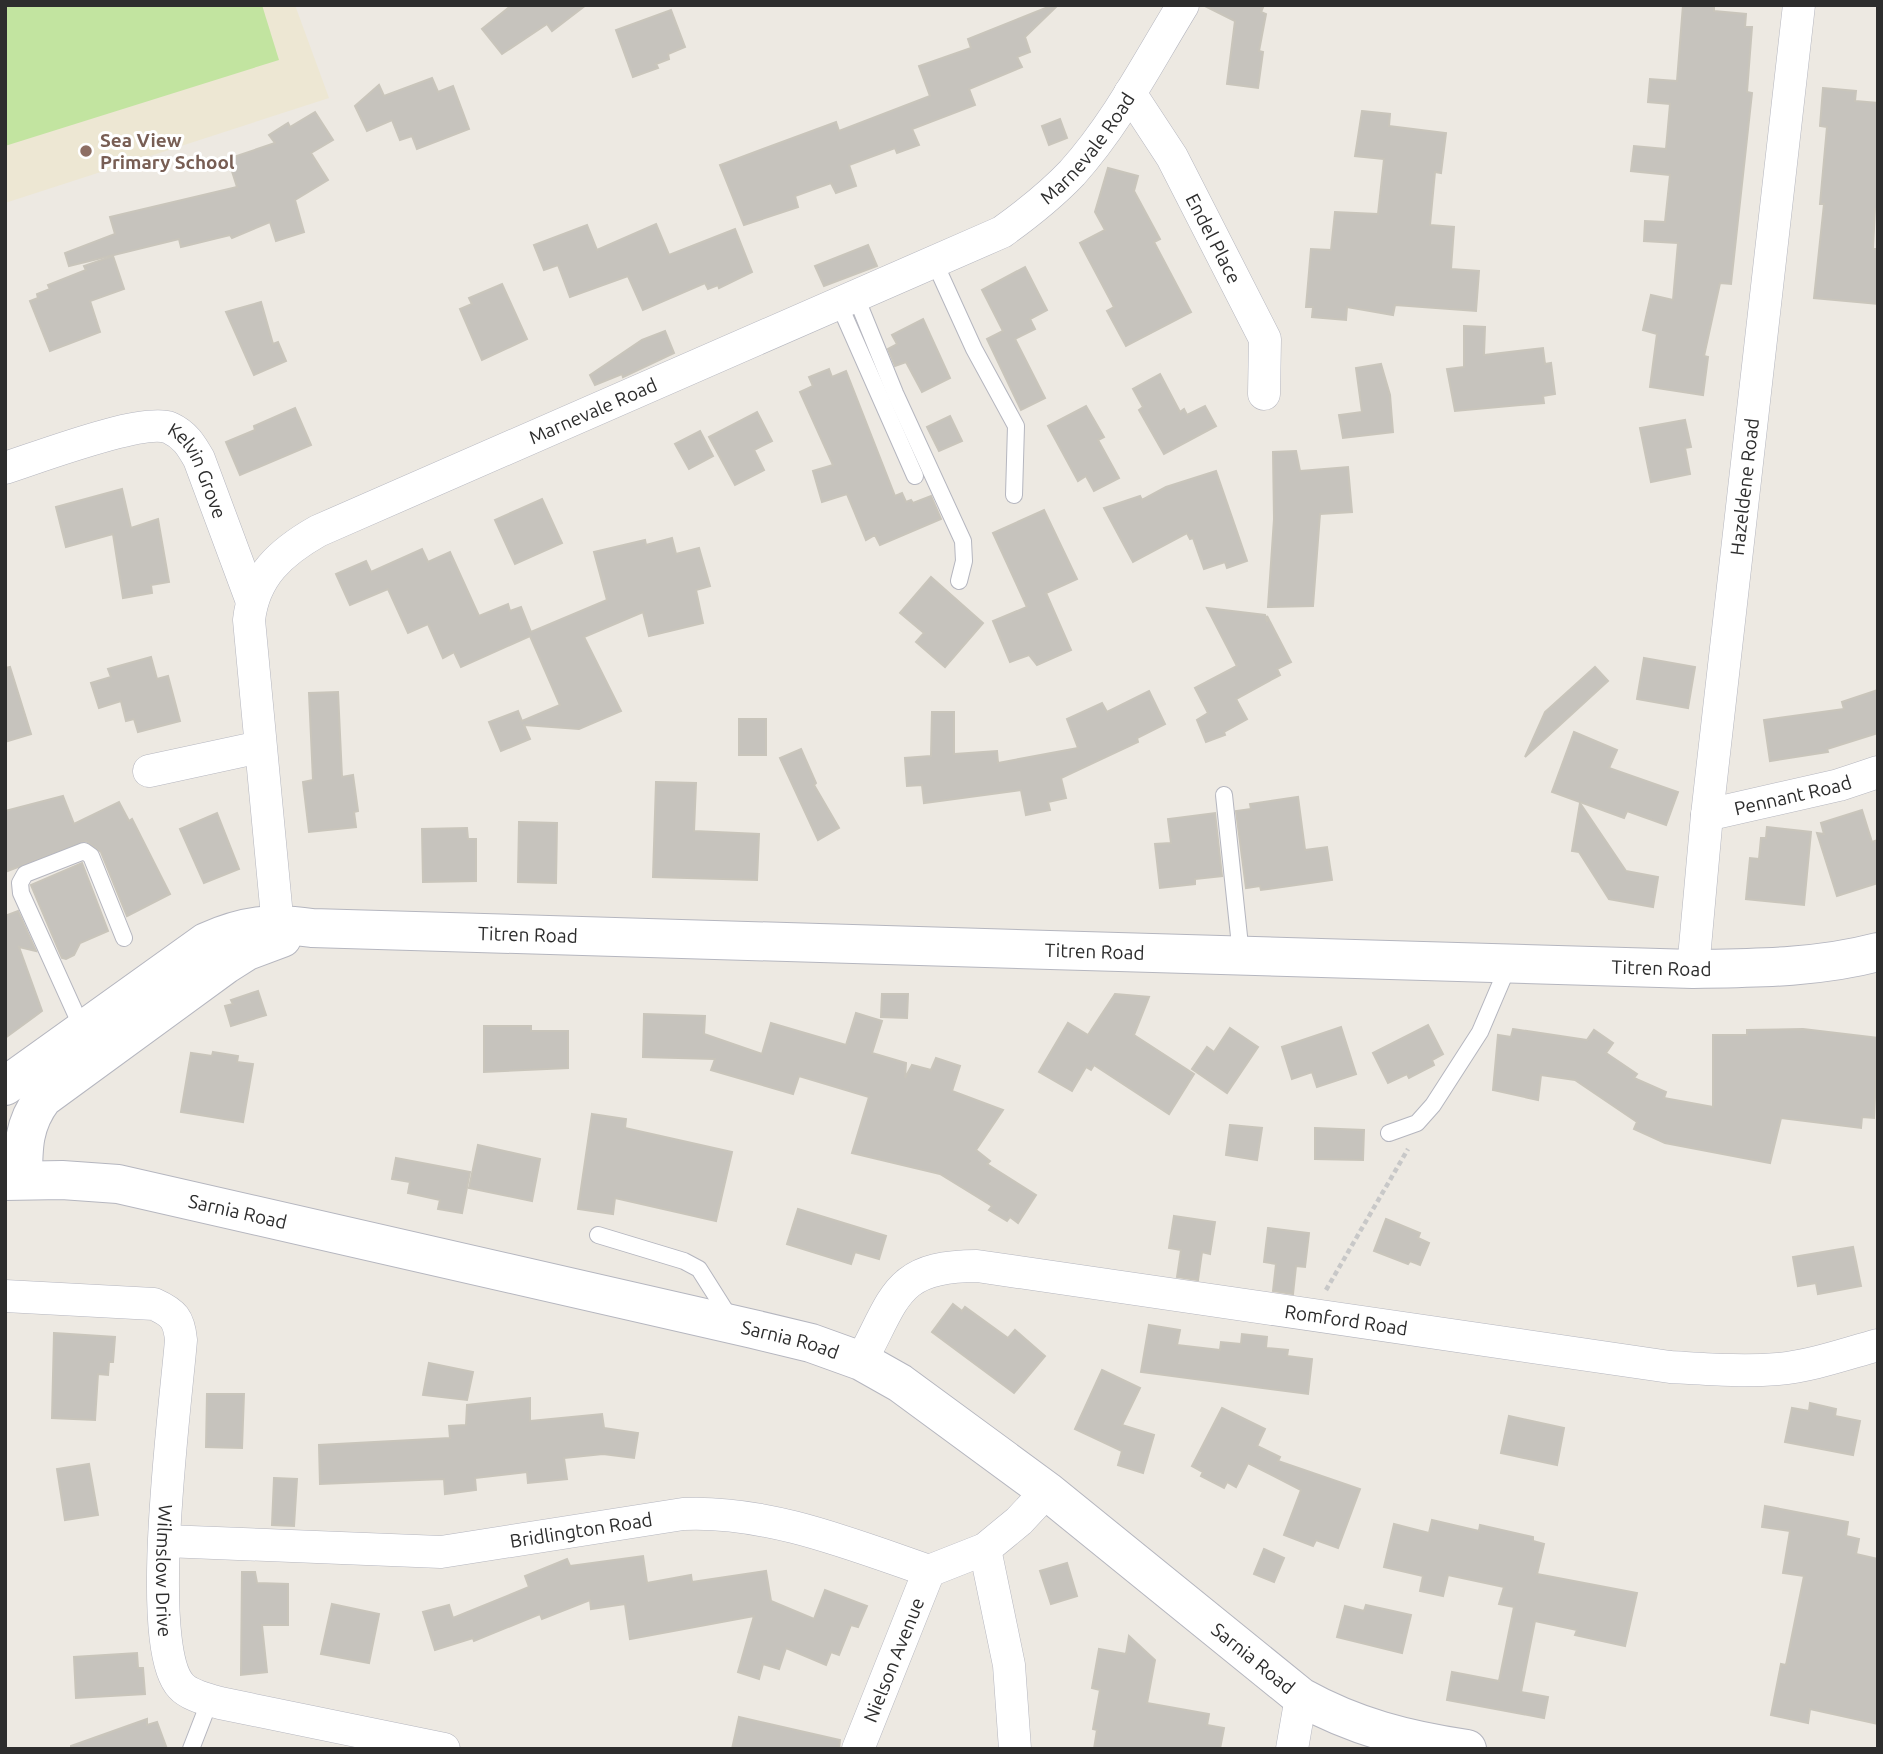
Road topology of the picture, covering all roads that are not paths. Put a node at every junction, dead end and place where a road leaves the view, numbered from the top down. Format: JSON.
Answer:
{"nodes":[{"id":1,"x":1183,"y":5,"type":"edge"},
{"id":2,"x":1799,"y":5,"type":"edge"},
{"id":3,"x":1130,"y":93,"type":"junction"},
{"id":4,"x":934,"y":261,"type":"junction"},
{"id":5,"x":848,"y":300,"type":"junction"},
{"id":6,"x":1264,"y":394,"type":"dead end"},
{"id":7,"x":5,"y":468,"type":"edge"},
{"id":8,"x":915,"y":476,"type":"dead end"},
{"id":9,"x":1014,"y":495,"type":"dead end"},
{"id":10,"x":958,"y":581,"type":"dead end"},
{"id":11,"x":251,"y":599,"type":"junction"},
{"id":12,"x":260,"y":747,"type":"junction"},
{"id":13,"x":149,"y":771,"type":"dead end"},
{"id":14,"x":1878,"y":772,"type":"edge"},
{"id":15,"x":1224,"y":796,"type":"dead end"},
{"id":16,"x":1707,"y":816,"type":"junction"},
{"id":17,"x":289,"y":930,"type":"junction"},
{"id":18,"x":124,"y":938,"type":"dead end"},
{"id":19,"x":1878,"y":952,"type":"edge"},
{"id":20,"x":1242,"y":958,"type":"junction"},
{"id":21,"x":1509,"y":964,"type":"junction"},
{"id":22,"x":1693,"y":969,"type":"junction"},
{"id":23,"x":83,"y":1030,"type":"junction"},
{"id":24,"x":5,"y":1086,"type":"edge"},
{"id":25,"x":1389,"y":1133,"type":"dead end"},
{"id":26,"x":14,"y":1180,"type":"edge"},
{"id":27,"x":598,"y":1235,"type":"dead end"},
{"id":28,"x":5,"y":1296,"type":"edge"},
{"id":29,"x":734,"y":1325,"type":"junction"},
{"id":30,"x":1878,"y":1345,"type":"edge"},
{"id":31,"x":861,"y":1361,"type":"junction"},
{"id":32,"x":1047,"y":1491,"type":"junction"},
{"id":33,"x":165,"y":1541,"type":"junction"},
{"id":34,"x":985,"y":1549,"type":"junction"},
{"id":35,"x":929,"y":1571,"type":"junction"},
{"id":36,"x":1301,"y":1697,"type":"junction"},
{"id":37,"x":211,"y":1700,"type":"junction"},
{"id":38,"x":191,"y":1749,"type":"edge"},
{"id":39,"x":443,"y":1749,"type":"edge"},
{"id":40,"x":858,"y":1749,"type":"edge"},
{"id":41,"x":1015,"y":1749,"type":"edge"},
{"id":42,"x":1292,"y":1749,"type":"edge"},
{"id":43,"x":1467,"y":1749,"type":"edge"}],
"edges":[{"from":1,"to":3,"type":"street","name":"Marnevale Road"},
{"from":2,"to":16,"type":"street","name":"Hazeldene Road"},
{"from":3,"to":4,"type":"street","name":"Marnevale Road"},
{"from":3,"to":6,"type":"street","name":"Endel Place"},
{"from":4,"to":5,"type":"street","name":"Marnevale Road"},
{"from":4,"to":9,"type":"lane"},
{"from":5,"to":8,"type":"lane"},
{"from":5,"to":10,"type":"lane"},
{"from":5,"to":11,"type":"street","name":"Marnevale Road"},
{"from":7,"to":11,"type":"street","name":"Kelvin Grove"},
{"from":11,"to":12,"type":"street","name":"Marnevale Road"},
{"from":12,"to":13,"type":"street"},
{"from":12,"to":17,"type":"street","name":"Marnevale Road"},
{"from":14,"to":16,"type":"street","name":"Pennant Road"},
{"from":15,"to":20,"type":"lane"},
{"from":16,"to":22,"type":"street","name":"Hazeldene Road"},
{"from":17,"to":20,"type":"street","name":"Titren Road"},
{"from":17,"to":23,"type":"street","name":"Titren Road"},
{"from":17,"to":26,"type":"street","name":"Titren Road"},
{"from":18,"to":23,"type":"lane"},
{"from":19,"to":22,"type":"street","name":"Titren Road"},
{"from":20,"to":21,"type":"street","name":"Titren Road"},
{"from":21,"to":22,"type":"street","name":"Titren Road"},
{"from":21,"to":25,"type":"lane"},
{"from":23,"to":24,"type":"street","name":"Titren Road"},
{"from":26,"to":29,"type":"street","name":"Sarnia Road"},
{"from":27,"to":29,"type":"lane"},
{"from":28,"to":33,"type":"street","name":"Wilmslow Drive"},
{"from":29,"to":31,"type":"street","name":"Sarnia Road"},
{"from":30,"to":31,"type":"street","name":"Romford Road"},
{"from":31,"to":32,"type":"street","name":"Sarnia Road"},
{"from":32,"to":34,"type":"street"},
{"from":32,"to":36,"type":"street","name":"Sarnia Road"},
{"from":33,"to":35,"type":"street","name":"Bridlington Road"},
{"from":33,"to":37,"type":"street","name":"Wilmslow Drive"},
{"from":34,"to":35,"type":"street"},
{"from":34,"to":41,"type":"street"},
{"from":35,"to":40,"type":"street","name":"Nielson Avenue"},
{"from":36,"to":42,"type":"street"},
{"from":36,"to":43,"type":"street","name":"Sarnia Road"},
{"from":37,"to":38,"type":"lane"},
{"from":37,"to":39,"type":"street","name":"Wilmslow Drive"}]}
